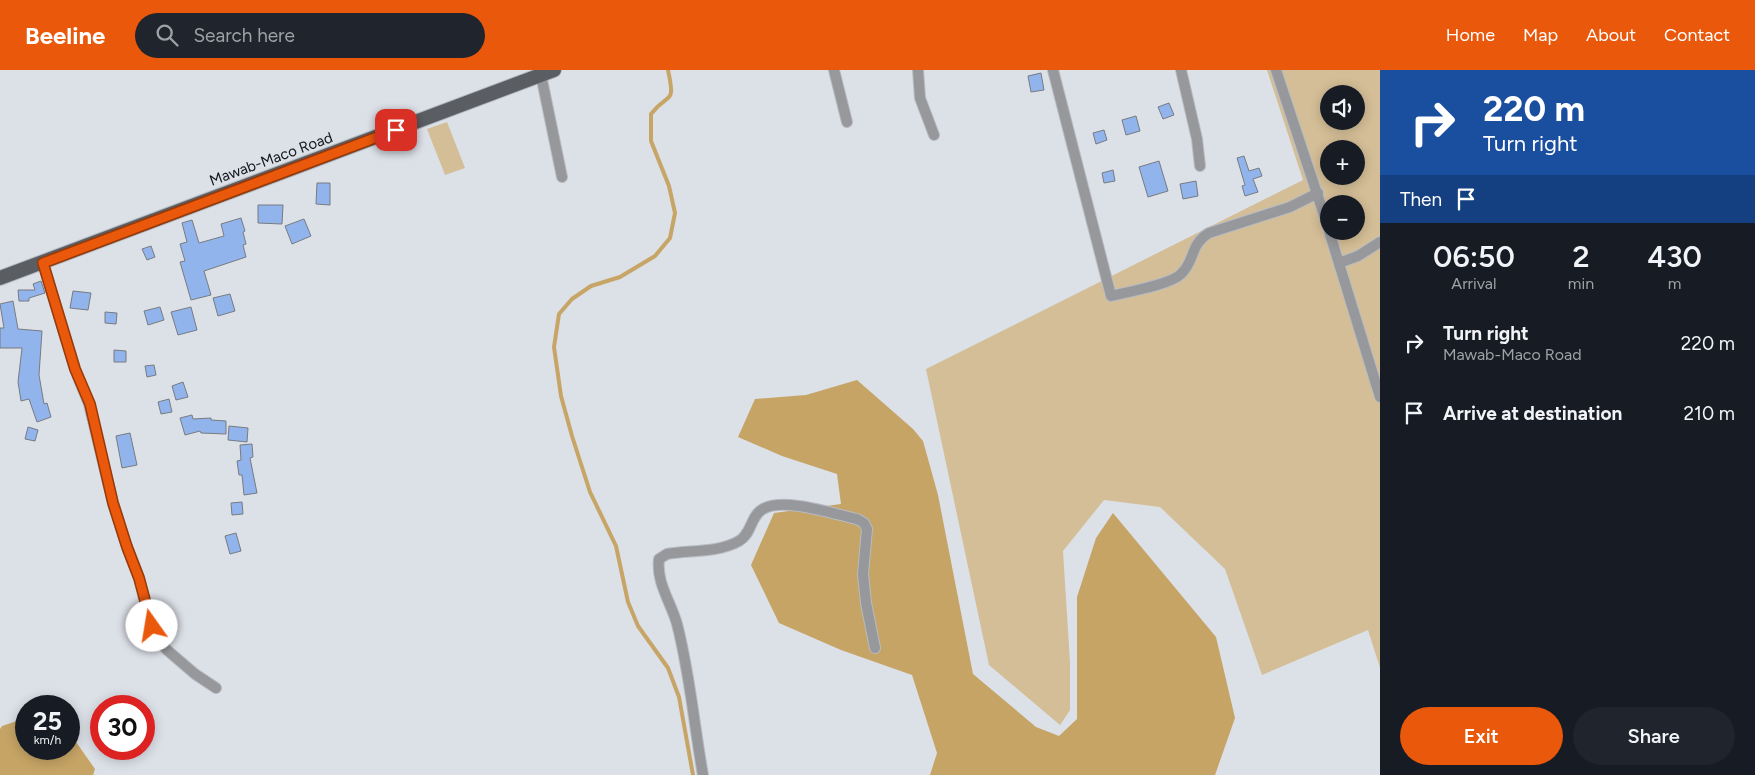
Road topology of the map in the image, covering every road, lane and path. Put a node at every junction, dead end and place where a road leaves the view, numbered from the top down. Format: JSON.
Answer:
{"nodes":[{"id":1,"x":554,"y":70,"type":"edge"},
{"id":2,"x":834,"y":70,"type":"edge"},
{"id":3,"x":918,"y":70,"type":"edge"},
{"id":4,"x":1053,"y":70,"type":"edge"},
{"id":5,"x":1180,"y":70,"type":"edge"},
{"id":6,"x":1276,"y":70,"type":"edge"},
{"id":7,"x":541,"y":75,"type":"junction"},
{"id":8,"x":847,"y":122,"type":"dead end"},
{"id":9,"x":934,"y":136,"type":"dead end"},
{"id":10,"x":1200,"y":166,"type":"dead end"},
{"id":11,"x":562,"y":177,"type":"dead end"},
{"id":12,"x":1318,"y":193,"type":"junction"},
{"id":13,"x":1320,"y":200,"type":"edge"},
{"id":14,"x":1332,"y":240,"type":"edge"},
{"id":15,"x":1380,"y":242,"type":"edge"},
{"id":16,"x":43,"y":263,"type":"junction"},
{"id":17,"x":1339,"y":264,"type":"junction"},
{"id":18,"x":0,"y":278,"type":"edge"},
{"id":19,"x":1380,"y":396,"type":"edge"},
{"id":20,"x":875,"y":648,"type":"dead end"},
{"id":21,"x":216,"y":688,"type":"dead end"},
{"id":22,"x":704,"y":775,"type":"edge"}],
"edges":[{"from":1,"to":7,"type":"main road","name":"Mawab-Maco Road"},
{"from":2,"to":8,"type":"street"},
{"from":3,"to":9,"type":"street"},
{"from":4,"to":12,"type":"street"},
{"from":5,"to":10,"type":"street"},
{"from":6,"to":12,"type":"street"},
{"from":7,"to":11,"type":"street"},
{"from":7,"to":16,"type":"main road","name":"Mawab-Maco Road"},
{"from":12,"to":13,"type":"street"},
{"from":14,"to":17,"type":"street"},
{"from":15,"to":17,"type":"street"},
{"from":16,"to":18,"type":"main road","name":"Mawab-Maco Road"},
{"from":16,"to":21,"type":"street"},
{"from":17,"to":19,"type":"street"},
{"from":20,"to":22,"type":"street"}]}
